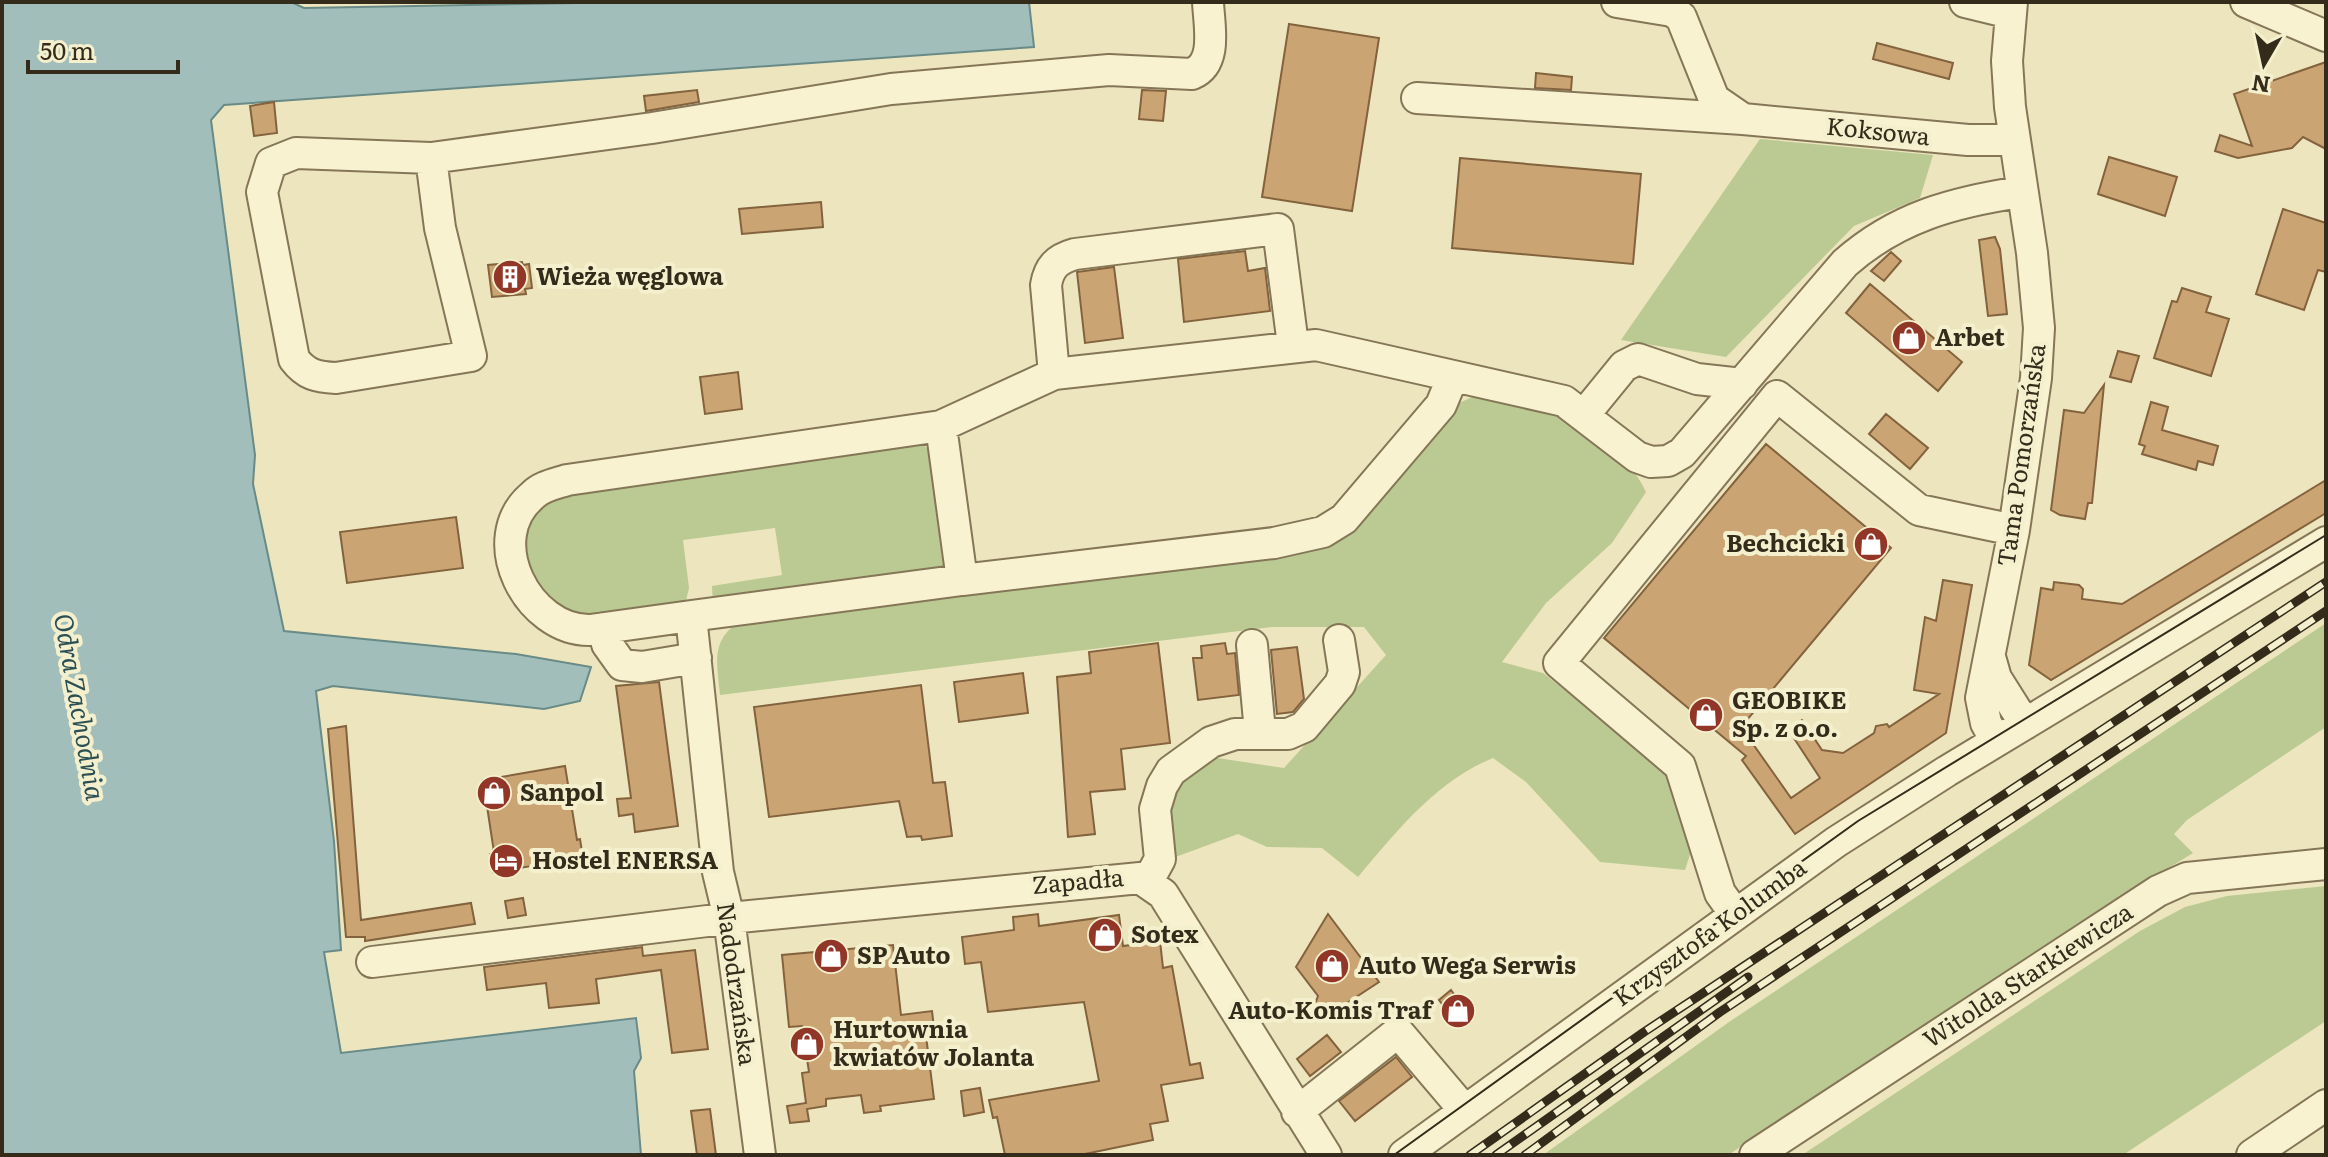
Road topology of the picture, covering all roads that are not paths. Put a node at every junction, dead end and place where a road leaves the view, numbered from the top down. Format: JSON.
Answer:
{"nodes":[{"id":1,"x":1208,"y":2,"type":"edge"},
{"id":2,"x":1617,"y":2,"type":"edge"},
{"id":3,"x":1965,"y":2,"type":"edge"},
{"id":4,"x":2246,"y":2,"type":"edge"},
{"id":5,"x":2011,"y":7,"type":"edge"},
{"id":6,"x":2326,"y":36,"type":"edge"},
{"id":7,"x":1417,"y":98,"type":"dead end"},
{"id":8,"x":1743,"y":119,"type":"junction"},
{"id":9,"x":2014,"y":140,"type":"junction"},
{"id":10,"x":431,"y":158,"type":"junction"},
{"id":11,"x":2021,"y":192,"type":"junction"},
{"id":12,"x":1293,"y":345,"type":"junction"},
{"id":13,"x":1054,"y":374,"type":"junction"},
{"id":14,"x":1453,"y":376,"type":"junction"},
{"id":15,"x":1742,"y":384,"type":"junction"},
{"id":16,"x":1584,"y":415,"type":"junction"},
{"id":17,"x":941,"y":426,"type":"junction"},
{"id":18,"x":2014,"y":530,"type":"junction"},
{"id":19,"x":2326,"y":542,"type":"edge"},
{"id":20,"x":962,"y":580,"type":"junction"},
{"id":21,"x":691,"y":616,"type":"junction"},
{"id":22,"x":604,"y":628,"type":"junction"},
{"id":23,"x":1339,"y":640,"type":"dead end"},
{"id":24,"x":1252,"y":645,"type":"dead end"},
{"id":25,"x":1990,"y":657,"type":"junction"},
{"id":26,"x":696,"y":658,"type":"junction"},
{"id":27,"x":2025,"y":724,"type":"junction"},
{"id":28,"x":1260,"y":732,"type":"junction"},
{"id":29,"x":1996,"y":741,"type":"junction"},
{"id":30,"x":2326,"y":864,"type":"edge"},
{"id":31,"x":1148,"y":881,"type":"junction"},
{"id":32,"x":1735,"y":914,"type":"junction"},
{"id":33,"x":729,"y":918,"type":"junction"},
{"id":34,"x":372,"y":962,"type":"dead end"},
{"id":35,"x":2326,"y":1105,"type":"edge"},
{"id":36,"x":1465,"y":1111,"type":"junction"},
{"id":37,"x":1297,"y":1112,"type":"junction"},
{"id":38,"x":760,"y":1155,"type":"edge"},
{"id":39,"x":1326,"y":1155,"type":"edge"},
{"id":40,"x":1404,"y":1155,"type":"edge"},
{"id":41,"x":1755,"y":1155,"type":"edge"},
{"id":42,"x":2252,"y":1155,"type":"edge"}],
"edges":[{"from":1,"to":10,"type":"street"},
{"from":2,"to":8,"type":"street"},
{"from":3,"to":5,"type":"street","name":"Tama Pomorzańska"},
{"from":4,"to":6,"type":"street"},
{"from":5,"to":9,"type":"street","name":"Tama Pomorzańska"},
{"from":7,"to":8,"type":"street","name":"Koksowa"},
{"from":8,"to":9,"type":"street","name":"Koksowa"},
{"from":9,"to":11,"type":"street","name":"Tama Pomorzańska"},
{"from":10,"to":10,"type":"street"},
{"from":11,"to":15,"type":"street"},
{"from":11,"to":18,"type":"street","name":"Tama Pomorzańska"},
{"from":12,"to":13,"type":"street"},
{"from":12,"to":13,"type":"street"},
{"from":12,"to":14,"type":"street"},
{"from":13,"to":17,"type":"street"},
{"from":14,"to":16,"type":"street"},
{"from":14,"to":20,"type":"street"},
{"from":15,"to":16,"type":"street"},
{"from":15,"to":16,"type":"street"},
{"from":17,"to":20,"type":"street"},
{"from":17,"to":22,"type":"street"},
{"from":18,"to":25,"type":"street","name":"Tama Pomorzańska"},
{"from":18,"to":32,"type":"street"},
{"from":19,"to":27,"type":"street","name":"Krzysztofa Kolumba"},
{"from":20,"to":21,"type":"street"},
{"from":21,"to":22,"type":"street"},
{"from":21,"to":26,"type":"street","name":"Nadodrzańska"},
{"from":22,"to":26,"type":"street"},
{"from":23,"to":28,"type":"street"},
{"from":24,"to":28,"type":"street"},
{"from":25,"to":27,"type":"street"},
{"from":25,"to":29,"type":"street","name":"Tama Pomorzańska"},
{"from":26,"to":33,"type":"street","name":"Nadodrzańska"},
{"from":27,"to":29,"type":"street","name":"Krzysztofa Kolumba"},
{"from":28,"to":31,"type":"street"},
{"from":29,"to":32,"type":"street","name":"Krzysztofa Kolumba"},
{"from":30,"to":41,"type":"street","name":"Witolda Starkiewicza"},
{"from":31,"to":33,"type":"street","name":"Zapadła"},
{"from":31,"to":37,"type":"street","name":"Zapadła"},
{"from":32,"to":36,"type":"street","name":"Krzysztofa Kolumba"},
{"from":33,"to":34,"type":"street","name":"Zapadła"},
{"from":33,"to":38,"type":"street","name":"Nadodrzańska"},
{"from":35,"to":42,"type":"street"},
{"from":36,"to":37,"type":"street"},
{"from":36,"to":40,"type":"street","name":"Krzysztofa Kolumba"},
{"from":37,"to":39,"type":"street","name":"Zapadła"}]}
